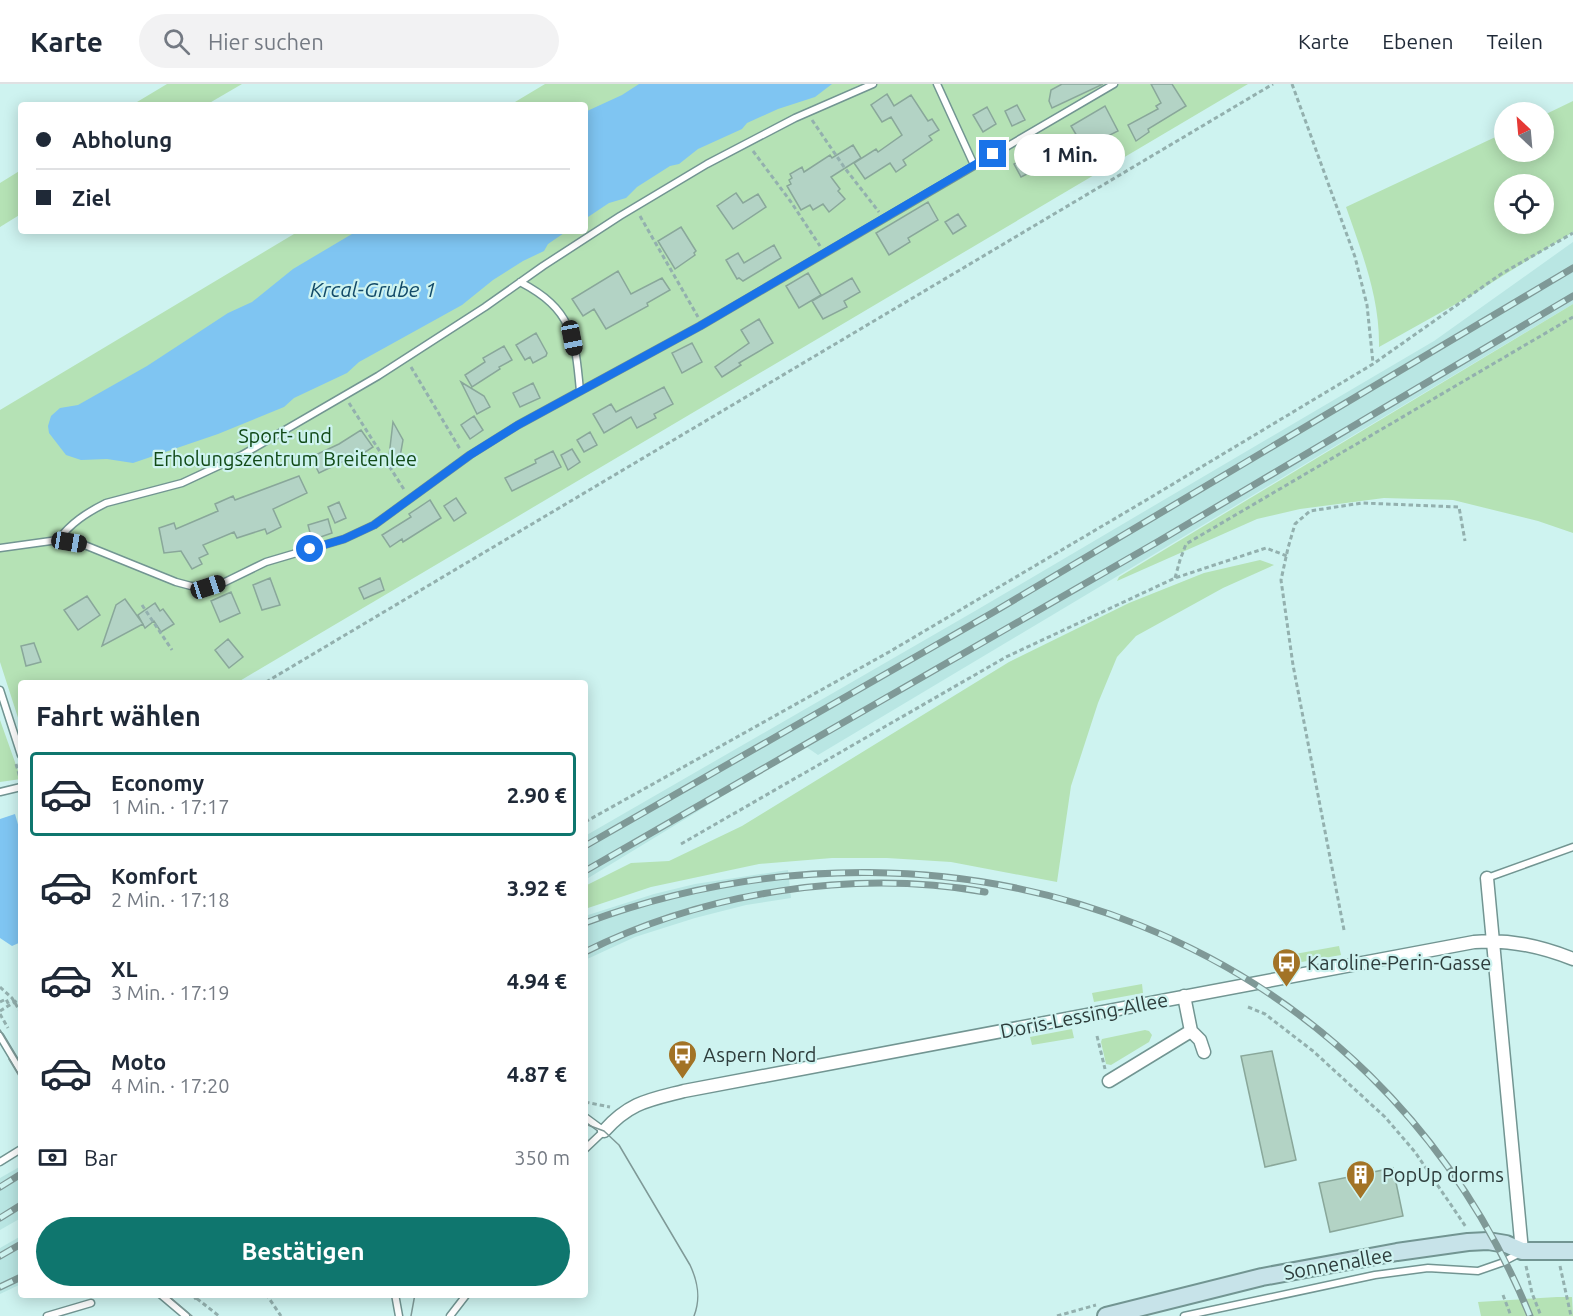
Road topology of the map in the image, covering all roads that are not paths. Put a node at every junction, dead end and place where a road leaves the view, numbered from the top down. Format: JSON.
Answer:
{"nodes":[{"id":1,"x":873,"y":84,"type":"edge"},
{"id":2,"x":937,"y":84,"type":"edge"},
{"id":3,"x":1114,"y":84,"type":"edge"},
{"id":4,"x":974,"y":165,"type":"junction"},
{"id":5,"x":520,"y":282,"type":"junction"},
{"id":6,"x":580,"y":391,"type":"junction"},
{"id":7,"x":58,"y":540,"type":"junction"},
{"id":8,"x":0,"y":548,"type":"edge"},
{"id":9,"x":0,"y":690,"type":"edge"},
{"id":10,"x":18,"y":746,"type":"edge"},
{"id":11,"x":18,"y":788,"type":"edge"},
{"id":12,"x":0,"y":792,"type":"edge"},
{"id":13,"x":1573,"y":847,"type":"edge"},
{"id":14,"x":1487,"y":878,"type":"joint"},
{"id":15,"x":1492,"y":940,"type":"junction"},
{"id":16,"x":1573,"y":959,"type":"edge"},
{"id":17,"x":1184,"y":996,"type":"junction"},
{"id":18,"x":1191,"y":1031,"type":"junction"},
{"id":19,"x":0,"y":1036,"type":"edge"},
{"id":20,"x":1204,"y":1052,"type":"dead end"},
{"id":21,"x":18,"y":1066,"type":"edge"},
{"id":22,"x":1108,"y":1076,"type":"road end"},
{"id":23,"x":588,"y":1119,"type":"edge"},
{"id":24,"x":604,"y":1131,"type":"junction"},
{"id":25,"x":588,"y":1146,"type":"edge"},
{"id":26,"x":18,"y":1151,"type":"edge"},
{"id":27,"x":0,"y":1162,"type":"edge"},
{"id":28,"x":1522,"y":1251,"type":"junction"},
{"id":29,"x":1573,"y":1251,"type":"edge"},
{"id":30,"x":165,"y":1298,"type":"edge"},
{"id":31,"x":396,"y":1298,"type":"edge"},
{"id":32,"x":464,"y":1298,"type":"edge"},
{"id":33,"x":91,"y":1304,"type":"dead end"},
{"id":34,"x":47,"y":1316,"type":"edge"},
{"id":35,"x":186,"y":1316,"type":"edge"},
{"id":36,"x":399,"y":1316,"type":"edge"},
{"id":37,"x":450,"y":1316,"type":"edge"},
{"id":38,"x":1106,"y":1316,"type":"edge"},
{"id":39,"x":1184,"y":1316,"type":"edge"}],
"edges":[{"from":1,"to":5,"type":"lane"},
{"from":2,"to":4,"type":"lane"},
{"from":3,"to":4,"type":"lane"},
{"from":4,"to":6,"type":"lane"},
{"from":5,"to":6,"type":"lane"},
{"from":5,"to":7,"type":"lane"},
{"from":6,"to":7,"type":"lane"},
{"from":7,"to":8,"type":"lane"},
{"from":9,"to":10,"type":"lane"},
{"from":11,"to":12,"type":"lane"},
{"from":13,"to":14,"type":"lane"},
{"from":14,"to":15,"type":"street"},
{"from":15,"to":16,"type":"street","name":"Doris-Lessing-Allee"},
{"from":15,"to":17,"type":"street","name":"Doris-Lessing-Allee"},
{"from":15,"to":28,"type":"street"},
{"from":17,"to":18,"type":"street"},
{"from":17,"to":24,"type":"street","name":"Doris-Lessing-Allee"},
{"from":18,"to":20,"type":"street"},
{"from":18,"to":22,"type":"street"},
{"from":19,"to":21,"type":"lane"},
{"from":23,"to":24,"type":"lane"},
{"from":24,"to":25,"type":"lane"},
{"from":26,"to":27,"type":"lane"},
{"from":28,"to":29,"type":"street","name":"Sonnenallee"},
{"from":28,"to":38,"type":"street","name":"Sonnenallee"},
{"from":28,"to":39,"type":"lane"},
{"from":30,"to":35,"type":"lane"},
{"from":31,"to":36,"type":"lane"},
{"from":32,"to":37,"type":"lane"},
{"from":33,"to":34,"type":"lane"}]}
